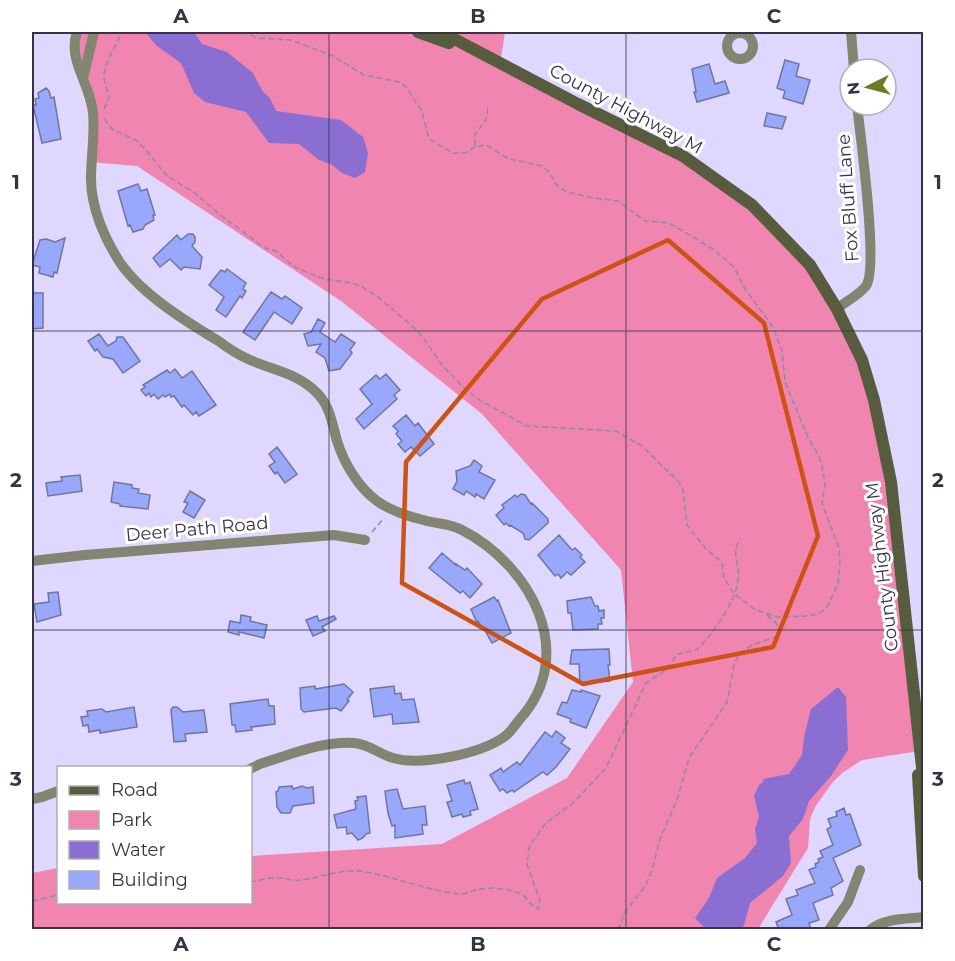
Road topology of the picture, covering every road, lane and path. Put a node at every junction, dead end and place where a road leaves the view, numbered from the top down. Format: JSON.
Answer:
{"nodes":[{"id":1,"x":77,"y":32,"type":"edge"},
{"id":2,"x":94,"y":32,"type":"edge"},
{"id":3,"x":122,"y":32,"type":"edge"},
{"id":4,"x":244,"y":32,"type":"edge"},
{"id":5,"x":418,"y":32,"type":"edge"},
{"id":6,"x":441,"y":32,"type":"edge"},
{"id":7,"x":851,"y":32,"type":"edge"},
{"id":8,"x":853,"y":57,"type":"edge"},
{"id":9,"x":500,"y":64,"type":"junction"},
{"id":10,"x":83,"y":79,"type":"junction"},
{"id":11,"x":488,"y":107,"type":"dead end"},
{"id":12,"x":858,"y":117,"type":"edge"},
{"id":13,"x":475,"y":147,"type":"junction"},
{"id":14,"x":837,"y":309,"type":"junction"},
{"id":15,"x":391,"y":509,"type":"junction"},
{"id":16,"x":740,"y":538,"type":"dead end"},
{"id":17,"x":365,"y":540,"type":"joint"},
{"id":18,"x":32,"y":561,"type":"edge"},
{"id":19,"x":734,"y":594,"type":"junction"},
{"id":20,"x":766,"y":614,"type":"junction"},
{"id":21,"x":916,"y":714,"type":"junction"},
{"id":22,"x":252,"y":769,"type":"edge"},
{"id":23,"x":924,"y":786,"type":"edge"},
{"id":24,"x":57,"y":791,"type":"edge"},
{"id":25,"x":32,"y":799,"type":"edge"},
{"id":26,"x":860,"y":870,"type":"dead end"},
{"id":27,"x":924,"y":876,"type":"edge"},
{"id":28,"x":252,"y":882,"type":"edge"},
{"id":29,"x":57,"y":895,"type":"edge"},
{"id":30,"x":32,"y":900,"type":"edge"},
{"id":31,"x":924,"y":917,"type":"edge"},
{"id":32,"x":882,"y":926,"type":"edge"},
{"id":33,"x":618,"y":930,"type":"edge"},
{"id":34,"x":830,"y":930,"type":"edge"},
{"id":35,"x":870,"y":930,"type":"edge"}],
"edges":[{"from":1,"to":10,"type":"street"},
{"from":2,"to":10,"type":"street"},
{"from":3,"to":19,"type":"path"},
{"from":4,"to":13,"type":"path"},
{"from":5,"to":9,"type":"main road","name":"County Highway M"},
{"from":6,"to":9,"type":"main road","name":"County Highway M"},
{"from":7,"to":8,"type":"street"},
{"from":9,"to":14,"type":"main road","name":"County Highway M"},
{"from":10,"to":15,"type":"street"},
{"from":11,"to":13,"type":"path"},
{"from":12,"to":14,"type":"street","name":"Fox Bluff Lane"},
{"from":13,"to":20,"type":"path"},
{"from":14,"to":21,"type":"main road","name":"County Highway M"},
{"from":15,"to":17,"type":"path"},
{"from":15,"to":22,"type":"street"},
{"from":16,"to":19,"type":"path"},
{"from":17,"to":18,"type":"street","name":"Deer Path Road"},
{"from":19,"to":20,"type":"path"},
{"from":19,"to":28,"type":"path"},
{"from":20,"to":33,"type":"path"},
{"from":21,"to":23,"type":"main road","name":"County Highway M"},
{"from":21,"to":27,"type":"main road","name":"County Highway M"},
{"from":24,"to":25,"type":"street"},
{"from":26,"to":34,"type":"street"},
{"from":29,"to":30,"type":"path"},
{"from":31,"to":32,"type":"street"},
{"from":32,"to":35,"type":"street"}]}
